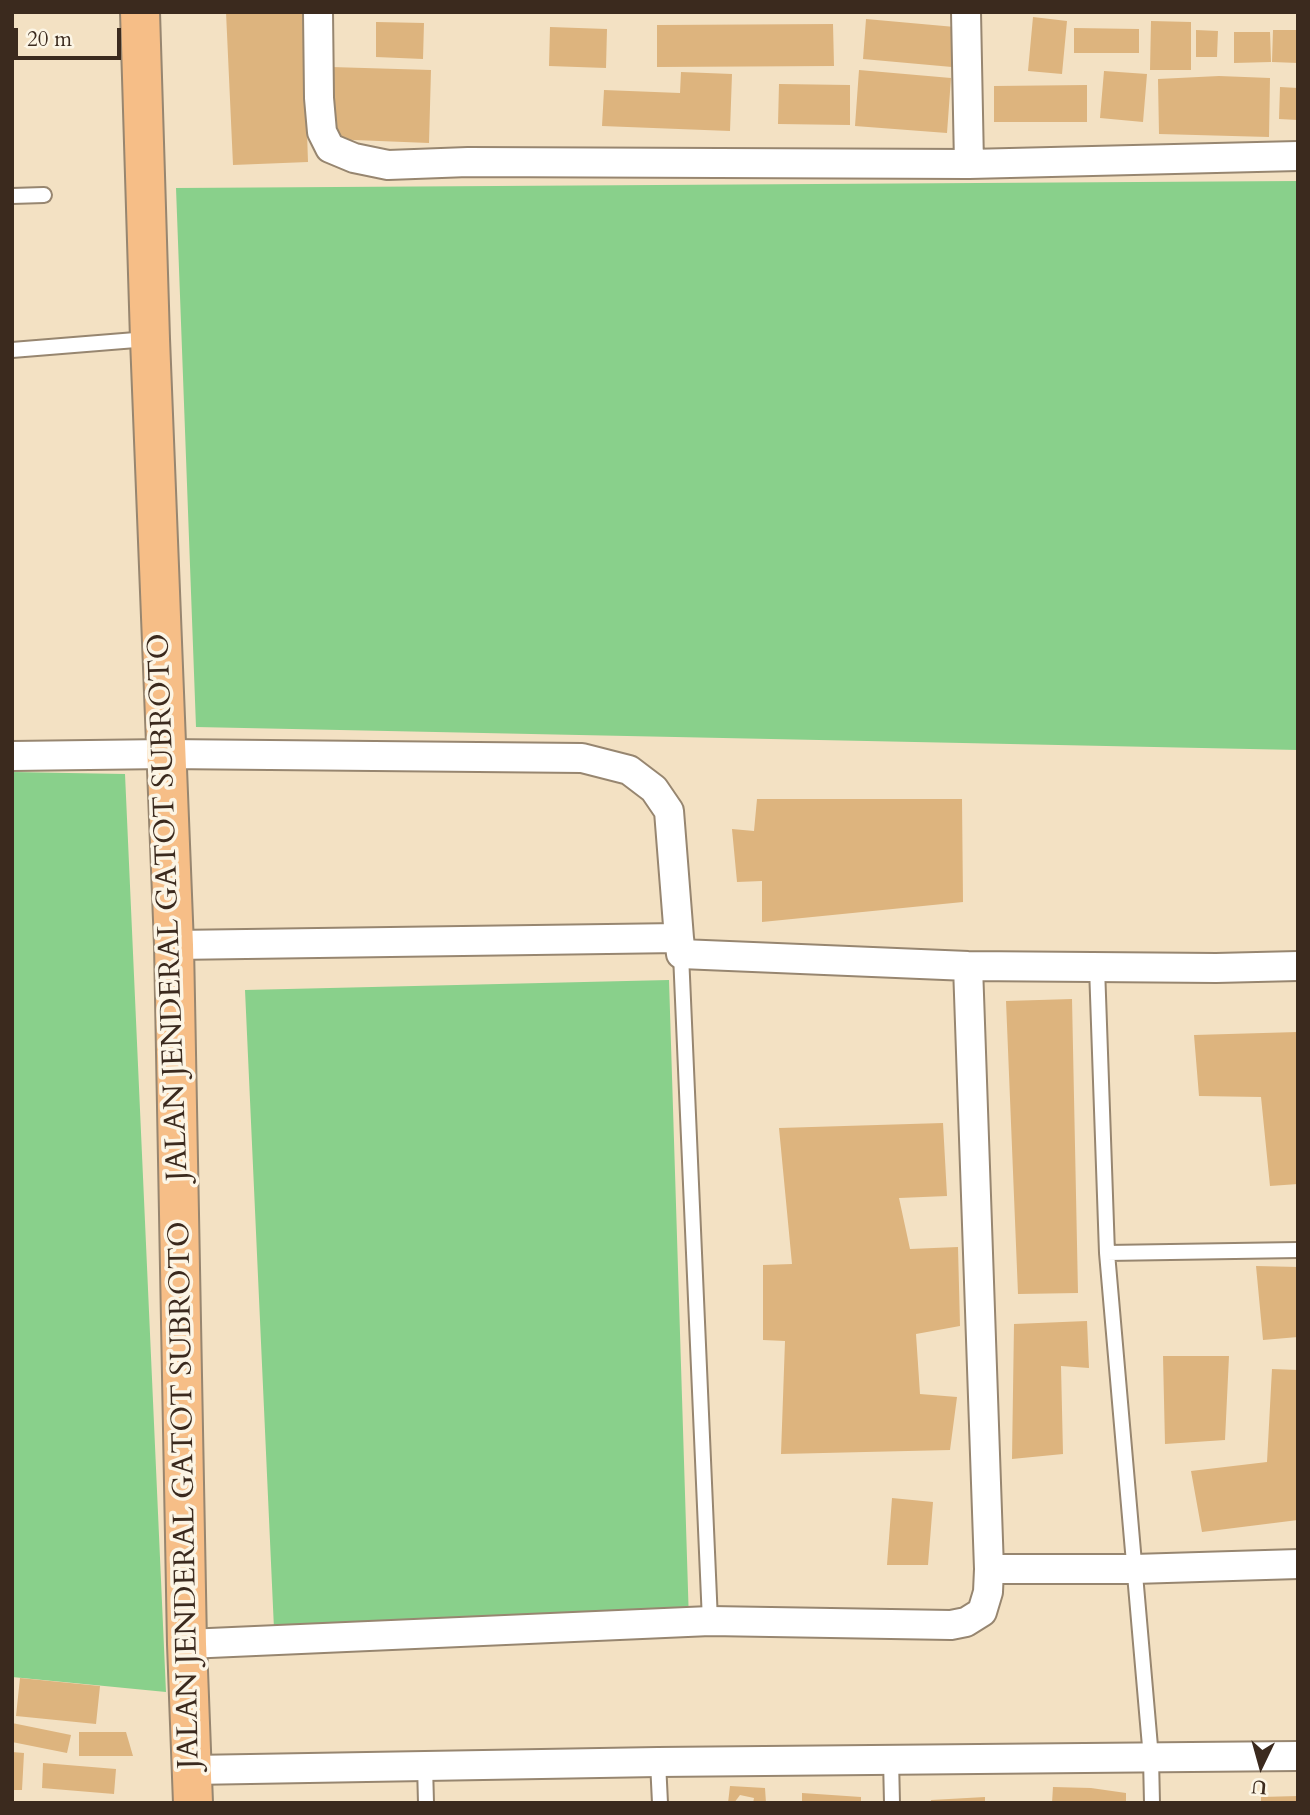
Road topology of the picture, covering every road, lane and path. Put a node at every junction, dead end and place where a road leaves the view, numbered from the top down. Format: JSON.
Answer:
{"nodes":[{"id":1,"x":140,"y":12,"type":"edge"},
{"id":2,"x":318,"y":12,"type":"edge"},
{"id":3,"x":966,"y":12,"type":"edge"},
{"id":4,"x":1298,"y":156,"type":"edge"},
{"id":5,"x":969,"y":164,"type":"junction"},
{"id":6,"x":12,"y":195,"type":"edge"},
{"id":7,"x":44,"y":195,"type":"dead end"},
{"id":8,"x":150,"y":339,"type":"junction"},
{"id":9,"x":12,"y":350,"type":"edge"},
{"id":10,"x":166,"y":754,"type":"junction"},
{"id":11,"x":12,"y":756,"type":"edge"},
{"id":12,"x":174,"y":944,"type":"junction"},
{"id":13,"x":680,"y":946,"type":"junction"},
{"id":14,"x":968,"y":966,"type":"junction"},
{"id":15,"x":1298,"y":966,"type":"edge"},
{"id":16,"x":1097,"y":967,"type":"junction"},
{"id":17,"x":1298,"y":1250,"type":"edge"},
{"id":18,"x":1107,"y":1253,"type":"junction"},
{"id":19,"x":1298,"y":1564,"type":"edge"},
{"id":20,"x":989,"y":1569,"type":"junction"},
{"id":21,"x":1134,"y":1569,"type":"junction"},
{"id":22,"x":710,"y":1621,"type":"junction"},
{"id":23,"x":187,"y":1644,"type":"junction"},
{"id":24,"x":1298,"y":1756,"type":"edge"},
{"id":25,"x":1151,"y":1758,"type":"junction"},
{"id":26,"x":891,"y":1759,"type":"junction"},
{"id":27,"x":658,"y":1762,"type":"junction"},
{"id":28,"x":425,"y":1765,"type":"junction"},
{"id":29,"x":192,"y":1786,"type":"edge"},
{"id":30,"x":426,"y":1803,"type":"edge"},
{"id":31,"x":660,"y":1803,"type":"edge"},
{"id":32,"x":892,"y":1803,"type":"edge"},
{"id":33,"x":1152,"y":1803,"type":"edge"}],
"edges":[{"from":1,"to":8,"type":"highway","name":"JALAN JENDERAL GATOT SUBROTO"},
{"from":2,"to":5,"type":"street"},
{"from":3,"to":5,"type":"street"},
{"from":4,"to":5,"type":"street"},
{"from":6,"to":7,"type":"lane"},
{"from":8,"to":9,"type":"lane"},
{"from":8,"to":10,"type":"highway","name":"JALAN JENDERAL GATOT SUBROTO"},
{"from":10,"to":11,"type":"street"},
{"from":10,"to":12,"type":"highway","name":"JALAN JENDERAL GATOT SUBROTO"},
{"from":10,"to":13,"type":"street"},
{"from":12,"to":13,"type":"street"},
{"from":12,"to":23,"type":"highway","name":"JALAN JENDERAL GATOT SUBROTO"},
{"from":13,"to":14,"type":"street"},
{"from":13,"to":22,"type":"lane"},
{"from":14,"to":16,"type":"street"},
{"from":14,"to":20,"type":"street"},
{"from":15,"to":16,"type":"street"},
{"from":16,"to":18,"type":"lane"},
{"from":17,"to":18,"type":"lane"},
{"from":18,"to":21,"type":"lane"},
{"from":19,"to":21,"type":"street"},
{"from":20,"to":21,"type":"street"},
{"from":20,"to":22,"type":"street"},
{"from":21,"to":25,"type":"lane"},
{"from":22,"to":23,"type":"street"},
{"from":23,"to":29,"type":"highway","name":"JALAN JENDERAL GATOT SUBROTO"},
{"from":24,"to":25,"type":"street"},
{"from":25,"to":26,"type":"street"},
{"from":25,"to":33,"type":"lane"},
{"from":26,"to":27,"type":"street"},
{"from":26,"to":32,"type":"lane"},
{"from":27,"to":28,"type":"street"},
{"from":27,"to":31,"type":"lane"},
{"from":28,"to":29,"type":"street"},
{"from":28,"to":30,"type":"lane"}]}
